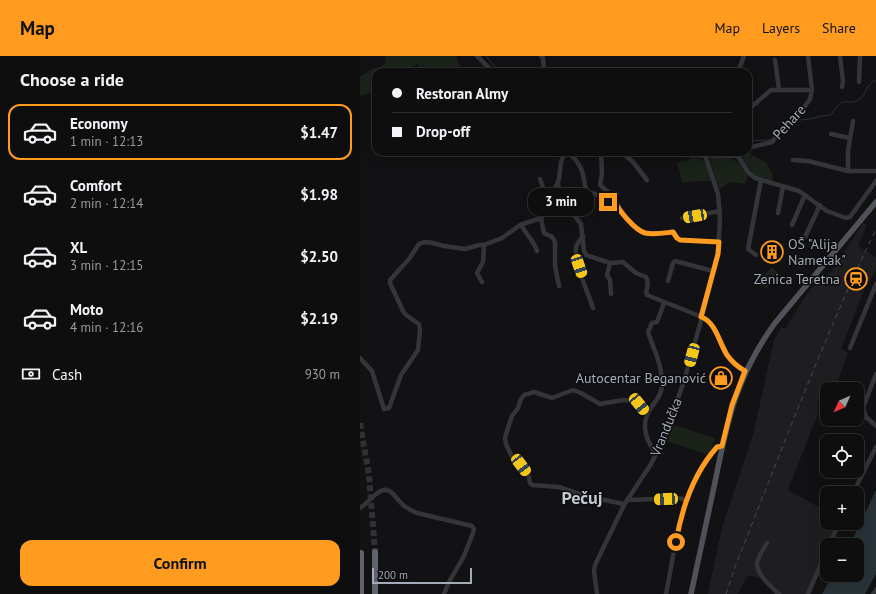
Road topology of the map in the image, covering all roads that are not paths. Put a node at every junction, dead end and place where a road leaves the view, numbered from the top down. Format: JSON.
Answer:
{"nodes":[{"id":1,"x":477,"y":56,"type":"edge"},
{"id":2,"x":744,"y":56,"type":"edge"},
{"id":3,"x":808,"y":56,"type":"edge"},
{"id":4,"x":840,"y":56,"type":"edge"},
{"id":5,"x":860,"y":56,"type":"edge"},
{"id":6,"x":543,"y":57,"type":"edge"},
{"id":7,"x":775,"y":60,"type":"dead end"},
{"id":8,"x":489,"y":68,"type":"edge"},
{"id":9,"x":544,"y":68,"type":"edge"},
{"id":10,"x":740,"y":68,"type":"edge"},
{"id":11,"x":859,"y":82,"type":"dead end"},
{"id":12,"x":842,"y":87,"type":"dead end"},
{"id":13,"x":779,"y":89,"type":"junction"},
{"id":14,"x":812,"y":90,"type":"junction"},
{"id":15,"x":752,"y":106,"type":"edge"},
{"id":16,"x":853,"y":121,"type":"dead end"},
{"id":17,"x":831,"y":134,"type":"dead end"},
{"id":18,"x":850,"y":138,"type":"junction"},
{"id":19,"x":752,"y":147,"type":"edge"},
{"id":20,"x":565,"y":156,"type":"edge"},
{"id":21,"x":574,"y":156,"type":"edge"},
{"id":22,"x":601,"y":156,"type":"edge"},
{"id":23,"x":626,"y":156,"type":"edge"},
{"id":24,"x":706,"y":156,"type":"edge"},
{"id":25,"x":741,"y":156,"type":"edge"},
{"id":26,"x":793,"y":160,"type":"dead end"},
{"id":27,"x":848,"y":171,"type":"junction"},
{"id":28,"x":876,"y":171,"type":"edge"},
{"id":29,"x":540,"y":179,"type":"dead end"},
{"id":30,"x":647,"y":180,"type":"dead end"},
{"id":31,"x":761,"y":180,"type":"junction"},
{"id":32,"x":876,"y":181,"type":"edge"},
{"id":33,"x":558,"y":184,"type":"junction"},
{"id":34,"x":783,"y":187,"type":"junction"},
{"id":35,"x":806,"y":195,"type":"junction"},
{"id":36,"x":551,"y":198,"type":"junction"},
{"id":37,"x":562,"y":200,"type":"junction"},
{"id":38,"x":615,"y":202,"type":"junction"},
{"id":39,"x":876,"y":202,"type":"edge"},
{"id":40,"x":820,"y":205,"type":"junction"},
{"id":41,"x":720,"y":211,"type":"junction"},
{"id":42,"x":778,"y":213,"type":"dead end"},
{"id":43,"x":541,"y":218,"type":"junction"},
{"id":44,"x":682,"y":218,"type":"dead end"},
{"id":45,"x":522,"y":224,"type":"junction"},
{"id":46,"x":792,"y":225,"type":"dead end"},
{"id":47,"x":583,"y":236,"type":"junction"},
{"id":48,"x":805,"y":237,"type":"dead end"},
{"id":49,"x":719,"y":242,"type":"junction"},
{"id":50,"x":484,"y":245,"type":"junction"},
{"id":51,"x":537,"y":251,"type":"dead end"},
{"id":52,"x":756,"y":255,"type":"dead end"},
{"id":53,"x":610,"y":263,"type":"junction"},
{"id":54,"x":713,"y":270,"type":"junction"},
{"id":55,"x":668,"y":281,"type":"dead end"},
{"id":56,"x":482,"y":282,"type":"dead end"},
{"id":57,"x":876,"y":284,"type":"edge"},
{"id":58,"x":559,"y":286,"type":"dead end"},
{"id":59,"x":611,"y":294,"type":"dead end"},
{"id":60,"x":664,"y":303,"type":"junction"},
{"id":61,"x":593,"y":308,"type":"dead end"},
{"id":62,"x":701,"y":317,"type":"junction"},
{"id":63,"x":850,"y":348,"type":"dead end"},
{"id":64,"x":360,"y":358,"type":"edge"},
{"id":65,"x":745,"y":371,"type":"junction"},
{"id":66,"x":876,"y":374,"type":"edge"},
{"id":67,"x":647,"y":414,"type":"junction"},
{"id":68,"x":876,"y":426,"type":"edge"},
{"id":69,"x":722,"y":446,"type":"junction"},
{"id":70,"x":876,"y":447,"type":"edge"},
{"id":71,"x":656,"y":453,"type":"junction"},
{"id":72,"x":856,"y":486,"type":"edge"},
{"id":73,"x":628,"y":499,"type":"junction"},
{"id":74,"x":686,"y":500,"type":"junction"},
{"id":75,"x":624,"y":504,"type":"junction"},
{"id":76,"x":360,"y":508,"type":"edge"},
{"id":77,"x":767,"y":542,"type":"dead end"},
{"id":78,"x":375,"y":552,"type":"tunnel mouth"},
{"id":79,"x":361,"y":553,"type":"edge"},
{"id":80,"x":820,"y":566,"type":"edge"},
{"id":81,"x":876,"y":590,"type":"edge"},
{"id":82,"x":361,"y":594,"type":"edge"},
{"id":83,"x":375,"y":594,"type":"edge"},
{"id":84,"x":444,"y":594,"type":"edge"},
{"id":85,"x":597,"y":594,"type":"edge"},
{"id":86,"x":666,"y":594,"type":"edge"},
{"id":87,"x":691,"y":594,"type":"edge"},
{"id":88,"x":779,"y":594,"type":"edge"},
{"id":89,"x":808,"y":594,"type":"edge"},
{"id":90,"x":873,"y":594,"type":"edge"}],
"edges":[{"from":1,"to":8,"type":"street"},
{"from":2,"to":10,"type":"street"},
{"from":3,"to":14,"type":"street","name":"Pehare"},
{"from":4,"to":12,"type":"street"},
{"from":5,"to":11,"type":"street"},
{"from":6,"to":9,"type":"street"},
{"from":7,"to":13,"type":"street"},
{"from":13,"to":14,"type":"street"},
{"from":13,"to":15,"type":"street"},
{"from":14,"to":19,"type":"street","name":"Pehare"},
{"from":16,"to":18,"type":"street"},
{"from":17,"to":18,"type":"street"},
{"from":18,"to":27,"type":"street"},
{"from":20,"to":33,"type":"street"},
{"from":21,"to":38,"type":"street"},
{"from":22,"to":38,"type":"street"},
{"from":23,"to":30,"type":"street"},
{"from":24,"to":41,"type":"street","name":"Vrandučka"},
{"from":25,"to":31,"type":"street"},
{"from":26,"to":27,"type":"street"},
{"from":27,"to":28,"type":"street"},
{"from":29,"to":36,"type":"street"},
{"from":31,"to":34,"type":"street"},
{"from":31,"to":52,"type":"street"},
{"from":32,"to":40,"type":"street"},
{"from":33,"to":36,"type":"street"},
{"from":33,"to":37,"type":"street"},
{"from":34,"to":35,"type":"street"},
{"from":34,"to":42,"type":"street"},
{"from":35,"to":40,"type":"street"},
{"from":35,"to":46,"type":"street"},
{"from":36,"to":37,"type":"street"},
{"from":36,"to":43,"type":"street"},
{"from":37,"to":47,"type":"street"},
{"from":38,"to":49,"type":"street"},
{"from":39,"to":65,"type":"main road"},
{"from":40,"to":48,"type":"street"},
{"from":41,"to":44,"type":"street"},
{"from":41,"to":49,"type":"street","name":"Vrandučka"},
{"from":43,"to":45,"type":"street"},
{"from":43,"to":58,"type":"street"},
{"from":45,"to":50,"type":"street"},
{"from":45,"to":51,"type":"street"},
{"from":47,"to":53,"type":"street"},
{"from":47,"to":61,"type":"street"},
{"from":49,"to":54,"type":"street","name":"Vrandučka"},
{"from":50,"to":56,"type":"street"},
{"from":50,"to":64,"type":"street"},
{"from":53,"to":59,"type":"street"},
{"from":53,"to":60,"type":"street"},
{"from":54,"to":55,"type":"street"},
{"from":54,"to":62,"type":"street","name":"Vrandučka"},
{"from":57,"to":63,"type":"street"},
{"from":60,"to":62,"type":"street"},
{"from":60,"to":67,"type":"street"},
{"from":62,"to":65,"type":"street"},
{"from":62,"to":71,"type":"street","name":"Vrandučka"},
{"from":65,"to":69,"type":"main road"},
{"from":66,"to":68,"type":"street"},
{"from":67,"to":71,"type":"street"},
{"from":67,"to":75,"type":"street"},
{"from":69,"to":74,"type":"street"},
{"from":69,"to":87,"type":"main road"},
{"from":70,"to":72,"type":"street"},
{"from":71,"to":73,"type":"street","name":"Vrandučka"},
{"from":73,"to":74,"type":"street"},
{"from":73,"to":75,"type":"street","name":"Vrandučka"},
{"from":74,"to":86,"type":"street"},
{"from":75,"to":85,"type":"street","name":"Vrandučka"},
{"from":76,"to":84,"type":"street"},
{"from":77,"to":88,"type":"street"},
{"from":78,"to":83,"type":"highway"},
{"from":79,"to":82,"type":"highway"},
{"from":80,"to":89,"type":"street"},
{"from":81,"to":90,"type":"street"}]}
